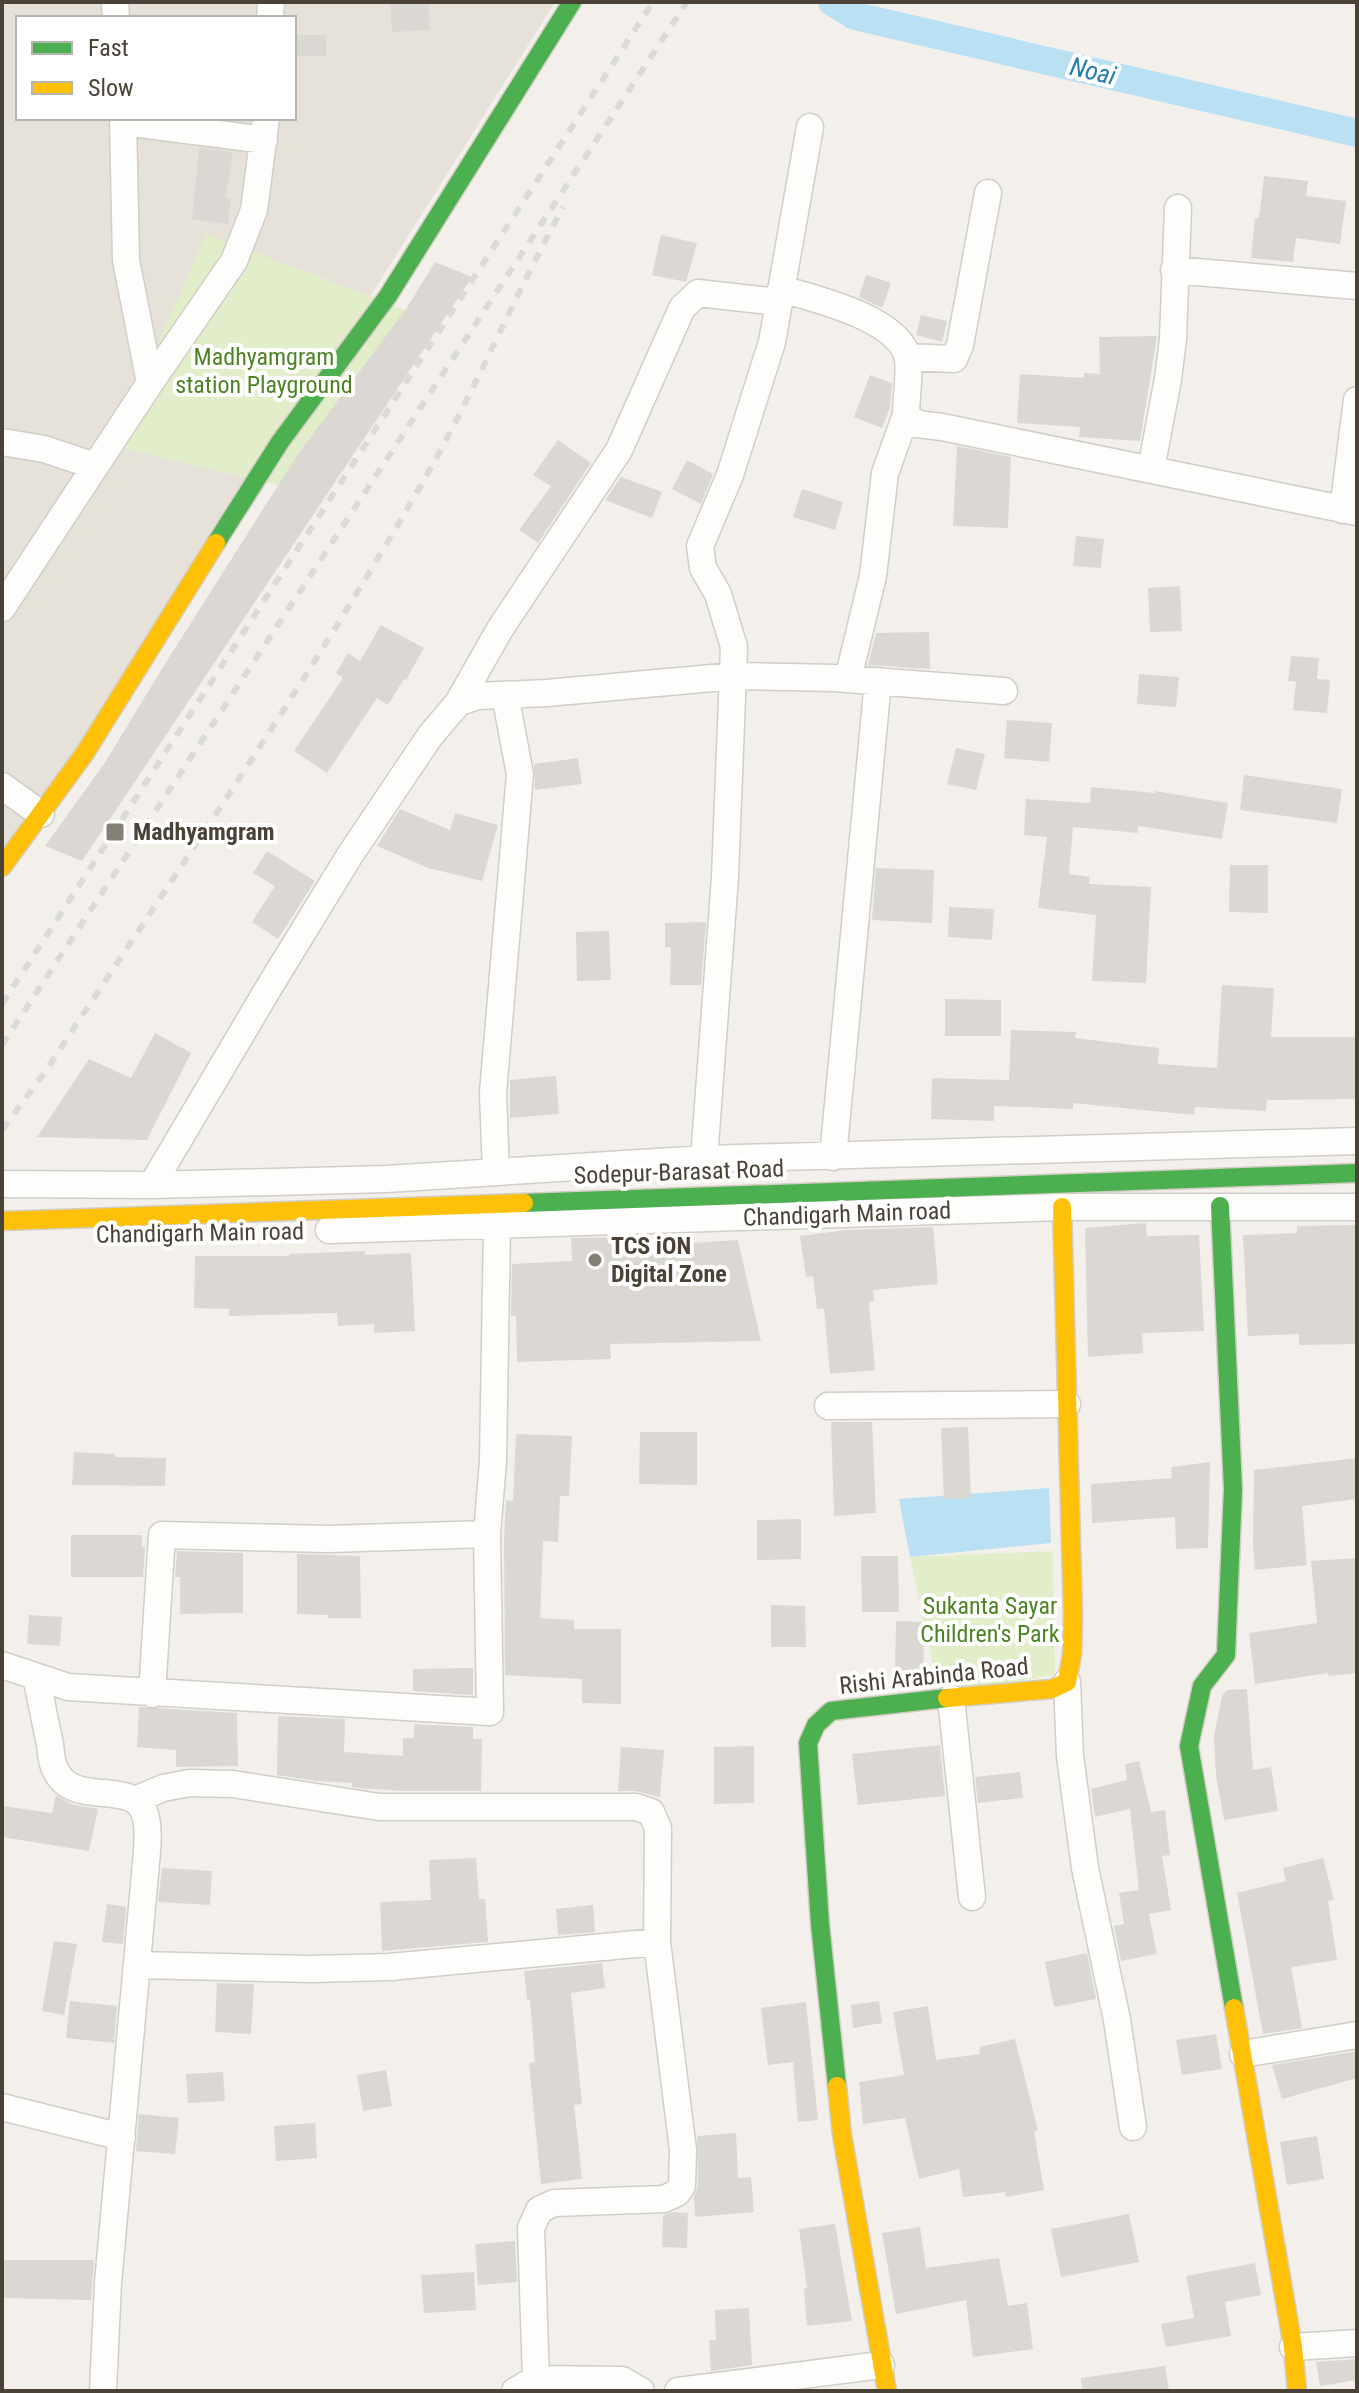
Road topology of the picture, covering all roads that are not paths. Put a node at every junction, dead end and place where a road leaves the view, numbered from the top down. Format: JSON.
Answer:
{"nodes":[{"id":1,"x":572,"y":2,"type":"edge"},
{"id":2,"x":124,"y":120,"type":"edge"},
{"id":3,"x":810,"y":127,"type":"dead end"},
{"id":4,"x":265,"y":129,"type":"edge"},
{"id":5,"x":988,"y":193,"type":"dead end"},
{"id":6,"x":1178,"y":208,"type":"dead end"},
{"id":7,"x":1174,"y":270,"type":"junction"},
{"id":8,"x":1357,"y":286,"type":"edge"},
{"id":9,"x":780,"y":296,"type":"junction"},
{"id":10,"x":908,"y":357,"type":"junction"},
{"id":11,"x":150,"y":383,"type":"junction"},
{"id":12,"x":1357,"y":400,"type":"edge"},
{"id":13,"x":906,"y":415,"type":"junction"},
{"id":14,"x":2,"y":442,"type":"edge"},
{"id":15,"x":95,"y":466,"type":"junction"},
{"id":16,"x":1151,"y":469,"type":"junction"},
{"id":17,"x":1350,"y":511,"type":"edge"},
{"id":18,"x":2,"y":608,"type":"edge"},
{"id":19,"x":734,"y":676,"type":"junction"},
{"id":20,"x":848,"y":679,"type":"junction"},
{"id":21,"x":878,"y":681,"type":"junction"},
{"id":22,"x":1004,"y":691,"type":"dead end"},
{"id":23,"x":505,"y":695,"type":"junction"},
{"id":24,"x":458,"y":703,"type":"junction"},
{"id":25,"x":2,"y":786,"type":"edge"},
{"id":26,"x":41,"y":814,"type":"junction"},
{"id":27,"x":2,"y":867,"type":"edge"},
{"id":28,"x":1357,"y":1141,"type":"edge"},
{"id":29,"x":833,"y":1157,"type":"junction"},
{"id":30,"x":704,"y":1159,"type":"junction"},
{"id":31,"x":496,"y":1172,"type":"junction"},
{"id":32,"x":1357,"y":1173,"type":"edge"},
{"id":33,"x":2,"y":1184,"type":"edge"},
{"id":34,"x":152,"y":1185,"type":"junction"},
{"id":35,"x":1220,"y":1206,"type":"junction"},
{"id":36,"x":1062,"y":1207,"type":"junction"},
{"id":37,"x":1357,"y":1207,"type":"edge"},
{"id":38,"x":2,"y":1221,"type":"edge"},
{"id":39,"x":497,"y":1226,"type":"junction"},
{"id":40,"x":2,"y":1238,"type":"edge"},
{"id":41,"x":1067,"y":1404,"type":"junction"},
{"id":42,"x":828,"y":1406,"type":"dead end"},
{"id":43,"x":487,"y":1534,"type":"junction"},
{"id":44,"x":2,"y":1665,"type":"edge"},
{"id":45,"x":36,"y":1677,"type":"junction"},
{"id":46,"x":1067,"y":1682,"type":"junction"},
{"id":47,"x":152,"y":1694,"type":"junction"},
{"id":48,"x":951,"y":1698,"type":"junction"},
{"id":49,"x":135,"y":1800,"type":"junction"},
{"id":50,"x":972,"y":1897,"type":"dead end"},
{"id":51,"x":657,"y":1942,"type":"junction"},
{"id":52,"x":137,"y":1965,"type":"junction"},
{"id":53,"x":1357,"y":2035,"type":"edge"},
{"id":54,"x":1243,"y":2054,"type":"junction"},
{"id":55,"x":2,"y":2107,"type":"edge"},
{"id":56,"x":1133,"y":2127,"type":"dead end"},
{"id":57,"x":122,"y":2137,"type":"junction"},
{"id":58,"x":1357,"y":2343,"type":"edge"},
{"id":59,"x":1293,"y":2347,"type":"junction"},
{"id":60,"x":881,"y":2365,"type":"junction"},
{"id":61,"x":525,"y":2385,"type":"edge"},
{"id":62,"x":103,"y":2391,"type":"edge"},
{"id":63,"x":641,"y":2391,"type":"edge"},
{"id":64,"x":678,"y":2391,"type":"edge"},
{"id":65,"x":887,"y":2391,"type":"edge"},
{"id":66,"x":1297,"y":2391,"type":"edge"}],
"edges":[{"from":1,"to":26,"type":"street"},
{"from":2,"to":4,"type":"street"},
{"from":2,"to":11,"type":"street"},
{"from":3,"to":9,"type":"street"},
{"from":4,"to":11,"type":"street"},
{"from":5,"to":10,"type":"street"},
{"from":6,"to":7,"type":"street"},
{"from":7,"to":8,"type":"street"},
{"from":7,"to":16,"type":"street"},
{"from":9,"to":10,"type":"street"},
{"from":9,"to":19,"type":"street"},
{"from":9,"to":24,"type":"street"},
{"from":10,"to":13,"type":"street"},
{"from":11,"to":15,"type":"street"},
{"from":12,"to":17,"type":"street"},
{"from":13,"to":16,"type":"street"},
{"from":13,"to":20,"type":"street"},
{"from":14,"to":15,"type":"street"},
{"from":15,"to":18,"type":"street"},
{"from":16,"to":17,"type":"street"},
{"from":19,"to":20,"type":"street"},
{"from":19,"to":23,"type":"street"},
{"from":19,"to":30,"type":"street"},
{"from":20,"to":21,"type":"street"},
{"from":21,"to":22,"type":"street"},
{"from":21,"to":29,"type":"street"},
{"from":23,"to":24,"type":"street"},
{"from":23,"to":31,"type":"street"},
{"from":24,"to":34,"type":"street"},
{"from":25,"to":26,"type":"street"},
{"from":26,"to":27,"type":"street"},
{"from":28,"to":29,"type":"street"},
{"from":29,"to":30,"type":"street"},
{"from":30,"to":31,"type":"street"},
{"from":31,"to":34,"type":"street"},
{"from":32,"to":38,"type":"street","name":"Sodepur-Barasat Road"},
{"from":33,"to":34,"type":"street"},
{"from":35,"to":36,"type":"street","name":"Chandigarh Main road"},
{"from":35,"to":37,"type":"street","name":"Chandigarh Main road"},
{"from":35,"to":54,"type":"street"},
{"from":36,"to":39,"type":"street","name":"Chandigarh Main road"},
{"from":36,"to":41,"type":"street"},
{"from":39,"to":40,"type":"street","name":"Chandigarh Main road"},
{"from":39,"to":43,"type":"street"},
{"from":41,"to":42,"type":"street"},
{"from":41,"to":46,"type":"street"},
{"from":43,"to":47,"type":"street"},
{"from":43,"to":47,"type":"street"},
{"from":44,"to":45,"type":"street"},
{"from":45,"to":47,"type":"street"},
{"from":45,"to":49,"type":"street"},
{"from":46,"to":48,"type":"street","name":"Rishi Arabinda Road"},
{"from":46,"to":56,"type":"street"},
{"from":48,"to":50,"type":"street"},
{"from":48,"to":60,"type":"street","name":"Rishi Arabinda Road"},
{"from":49,"to":51,"type":"street"},
{"from":49,"to":52,"type":"street"},
{"from":51,"to":52,"type":"street"},
{"from":51,"to":61,"type":"street"},
{"from":52,"to":57,"type":"street"},
{"from":53,"to":54,"type":"street"},
{"from":54,"to":59,"type":"street"},
{"from":55,"to":57,"type":"street"},
{"from":57,"to":62,"type":"street"},
{"from":58,"to":59,"type":"street"},
{"from":59,"to":66,"type":"street"},
{"from":60,"to":64,"type":"street"},
{"from":60,"to":65,"type":"street","name":"Rishi Arabinda Road"},
{"from":61,"to":63,"type":"street"}]}
